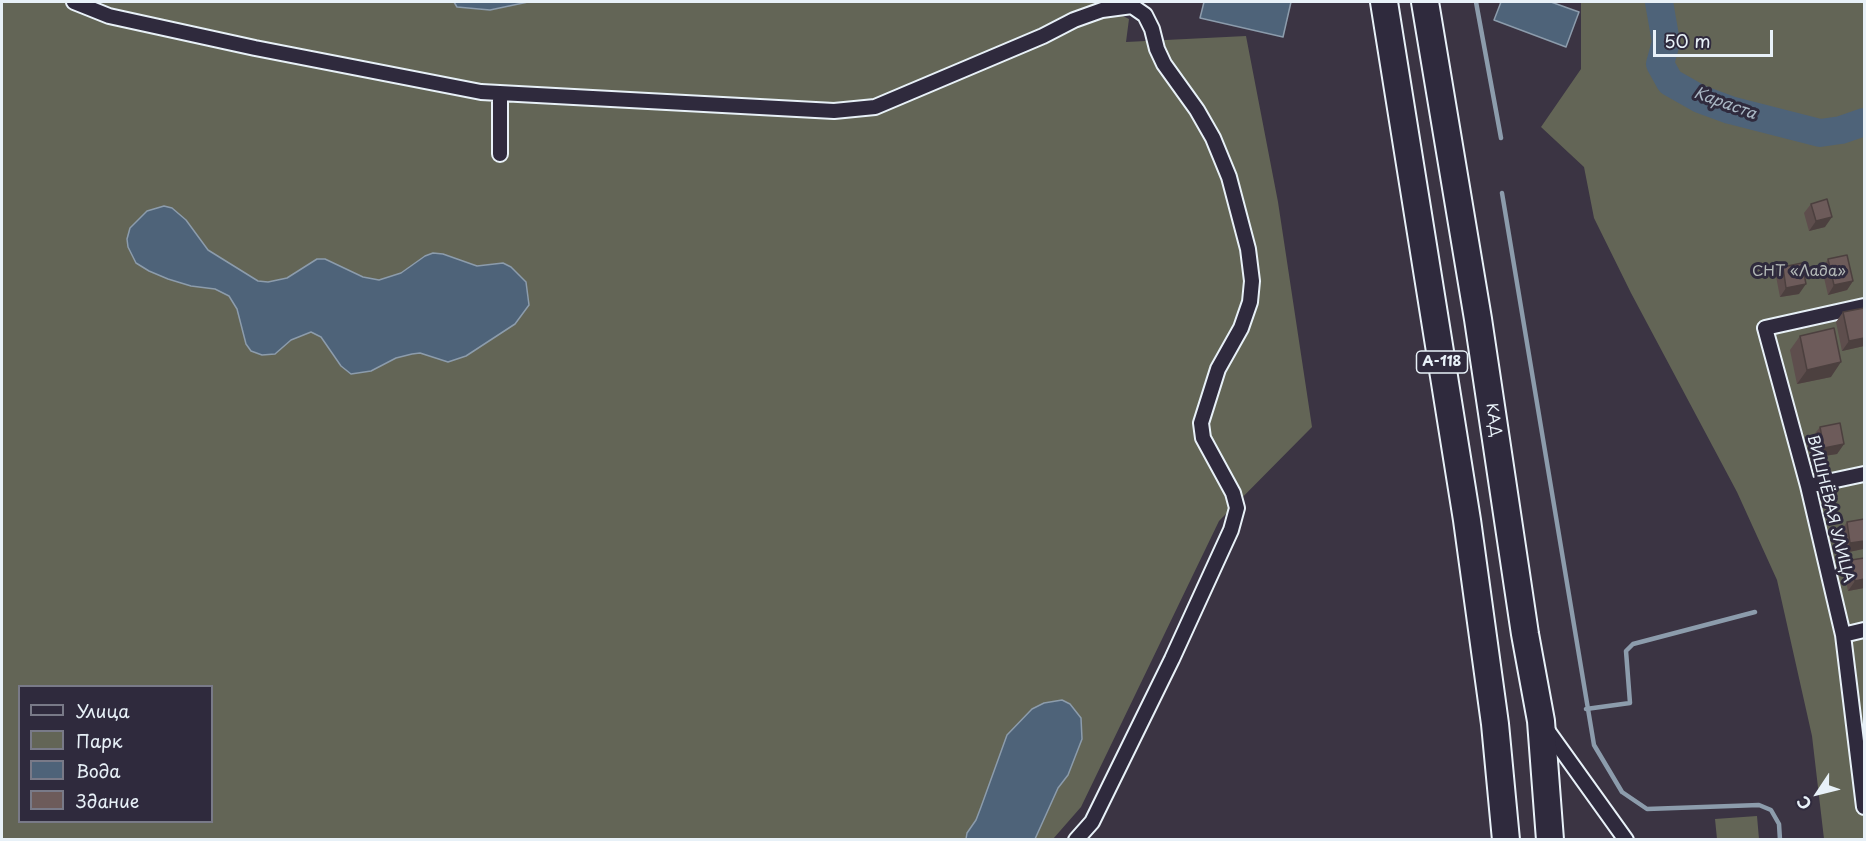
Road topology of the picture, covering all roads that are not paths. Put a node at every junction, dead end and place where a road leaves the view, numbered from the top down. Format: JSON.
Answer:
{"nodes":[{"id":1,"x":74,"y":2,"type":"edge"},
{"id":2,"x":1384,"y":2,"type":"edge"},
{"id":3,"x":1425,"y":2,"type":"edge"},
{"id":4,"x":500,"y":93,"type":"junction"},
{"id":5,"x":500,"y":154,"type":"dead end"},
{"id":6,"x":1864,"y":306,"type":"edge"},
{"id":7,"x":1864,"y":474,"type":"edge"},
{"id":8,"x":1808,"y":486,"type":"junction"},
{"id":9,"x":1864,"y":630,"type":"edge"},
{"id":10,"x":1843,"y":634,"type":"junction"},
{"id":11,"x":1541,"y":721,"type":"junction"},
{"id":12,"x":1864,"y":807,"type":"edge"},
{"id":13,"x":1076,"y":840,"type":"edge"},
{"id":14,"x":1506,"y":840,"type":"edge"},
{"id":15,"x":1550,"y":840,"type":"edge"},
{"id":16,"x":1626,"y":840,"type":"edge"}],
"edges":[{"from":1,"to":4,"type":"street"},
{"from":2,"to":14,"type":"highway","number":"А-118"},
{"from":3,"to":11,"type":"highway","name":"КАД","number":"А-118"},
{"from":4,"to":5,"type":"street"},
{"from":4,"to":13,"type":"street"},
{"from":6,"to":8,"type":"street","name":"ВИШНЁВАЯ УЛИЦА"},
{"from":7,"to":8,"type":"street"},
{"from":8,"to":10,"type":"street","name":"ВИШНЁВАЯ УЛИЦА"},
{"from":9,"to":10,"type":"street"},
{"from":10,"to":12,"type":"street","name":"ВИШНЁВАЯ УЛИЦА"},
{"from":11,"to":15,"type":"highway","name":"КАД","number":"А-118"},
{"from":11,"to":16,"type":"street"}]}
